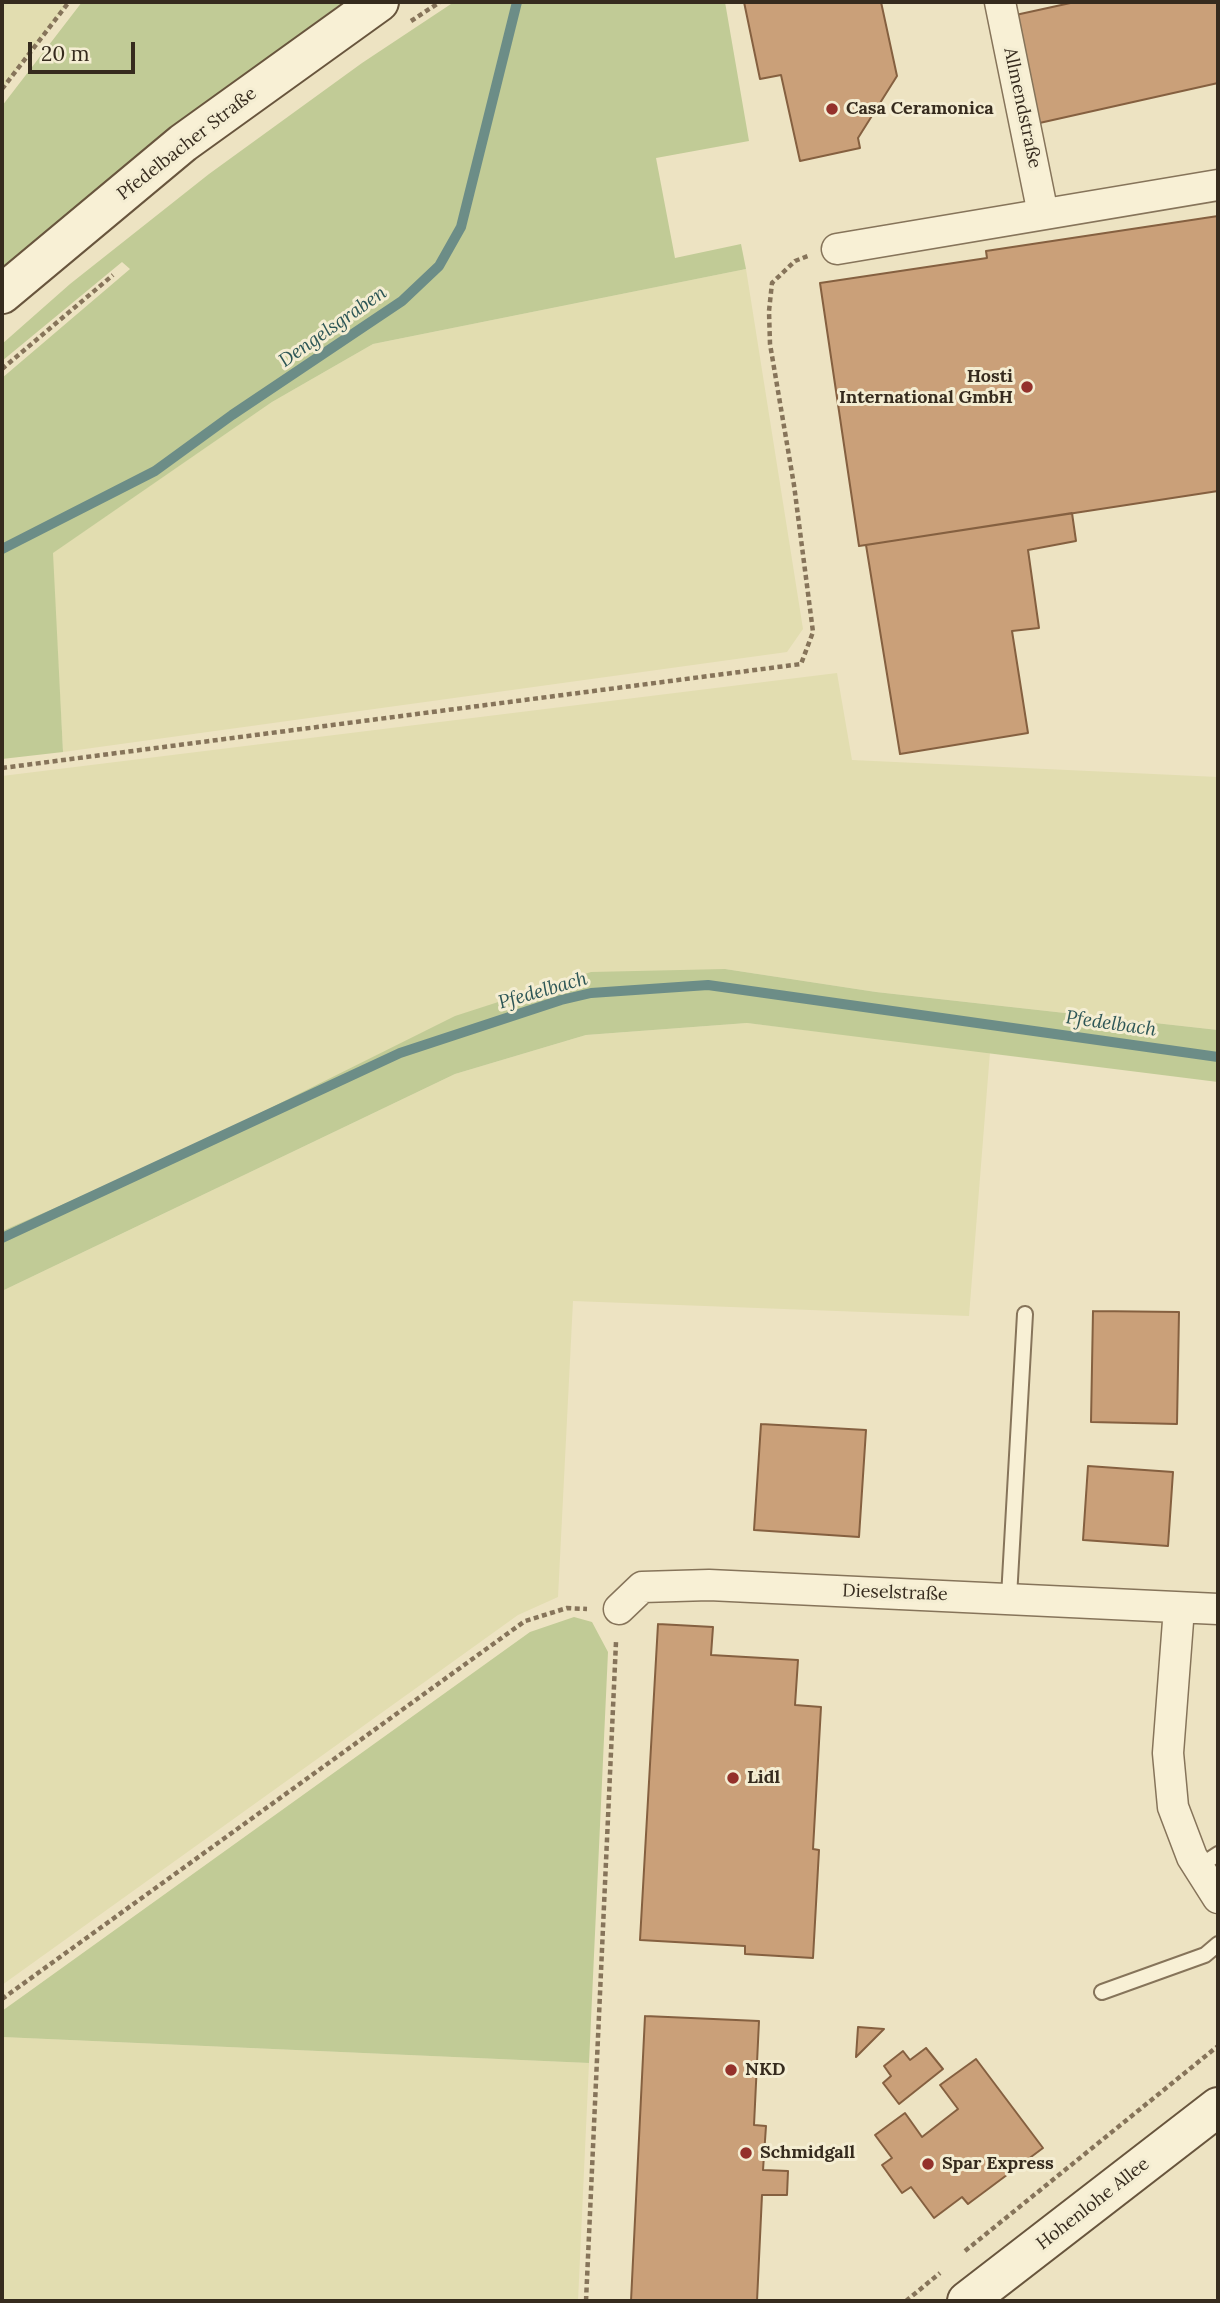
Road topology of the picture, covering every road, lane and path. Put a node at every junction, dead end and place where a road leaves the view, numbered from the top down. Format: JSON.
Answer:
{"nodes":[{"id":1,"x":69,"y":2,"type":"edge"},
{"id":2,"x":379,"y":2,"type":"edge"},
{"id":3,"x":1000,"y":2,"type":"edge"},
{"id":4,"x":2,"y":89,"type":"edge"},
{"id":5,"x":1218,"y":185,"type":"edge"},
{"id":6,"x":1043,"y":214,"type":"junction"},
{"id":7,"x":837,"y":249,"type":"joint"},
{"id":8,"x":113,"y":275,"type":"dead end"},
{"id":9,"x":2,"y":294,"type":"edge"},
{"id":10,"x":2,"y":369,"type":"edge"},
{"id":11,"x":2,"y":768,"type":"edge"},
{"id":12,"x":1025,"y":1314,"type":"dead end"},
{"id":13,"x":1009,"y":1597,"type":"junction"},
{"id":14,"x":1179,"y":1608,"type":"junction"},
{"id":15,"x":619,"y":1609,"type":"junction"},
{"id":16,"x":1218,"y":1609,"type":"edge"},
{"id":17,"x":1208,"y":1860,"type":"edge"},
{"id":18,"x":1218,"y":1898,"type":"edge"},
{"id":19,"x":1218,"y":1944,"type":"edge"},
{"id":20,"x":1102,"y":1992,"type":"dead end"},
{"id":21,"x":2,"y":1999,"type":"edge"},
{"id":22,"x":1218,"y":2046,"type":"edge"},
{"id":23,"x":1218,"y":2107,"type":"edge"},
{"id":24,"x":957,"y":2258,"type":"dead end"},
{"id":25,"x":947,"y":2267,"type":"dead end"},
{"id":26,"x":586,"y":2301,"type":"edge"},
{"id":27,"x":906,"y":2301,"type":"edge"},
{"id":28,"x":967,"y":2301,"type":"edge"}],
"edges":[{"from":1,"to":4,"type":"path"},
{"from":2,"to":9,"type":"main road","name":"Pfedelbacher Straße"},
{"from":3,"to":6,"type":"street","name":"Allmendstraße"},
{"from":5,"to":6,"type":"street"},
{"from":6,"to":7,"type":"street"},
{"from":7,"to":11,"type":"path"},
{"from":8,"to":10,"type":"path"},
{"from":12,"to":13,"type":"lane"},
{"from":13,"to":14,"type":"street","name":"Dieselstraße"},
{"from":13,"to":15,"type":"street","name":"Dieselstraße"},
{"from":14,"to":16,"type":"street","name":"Dieselstraße"},
{"from":14,"to":17,"type":"street"},
{"from":15,"to":21,"type":"path"},
{"from":15,"to":26,"type":"path"},
{"from":17,"to":18,"type":"street"},
{"from":19,"to":20,"type":"lane"},
{"from":22,"to":24,"type":"path"},
{"from":23,"to":28,"type":"main road","name":"Hohenlohe Allee"},
{"from":25,"to":27,"type":"path"}]}
